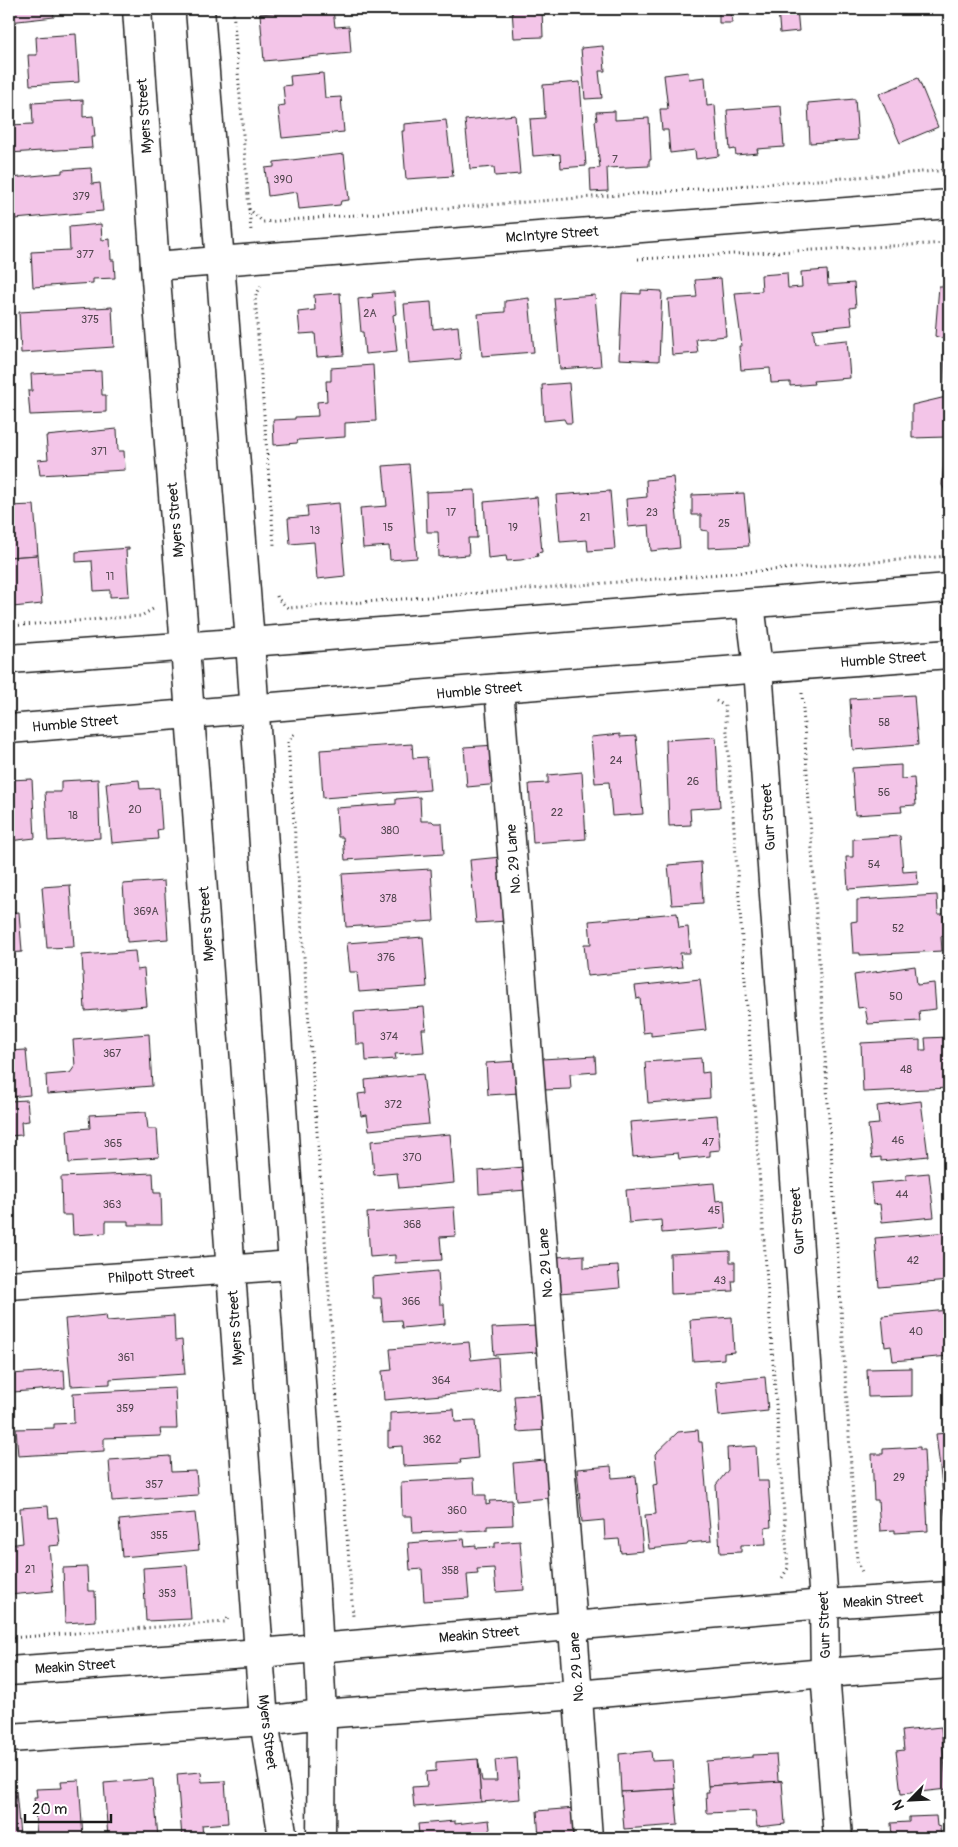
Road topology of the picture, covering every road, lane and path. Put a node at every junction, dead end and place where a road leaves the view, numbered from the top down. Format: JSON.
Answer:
{"nodes":[{"id":1,"x":137,"y":9,"type":"edge"},
{"id":2,"x":200,"y":9,"type":"edge"},
{"id":3,"x":233,"y":9,"type":"edge"},
{"id":4,"x":949,"y":170,"type":"edge"},
{"id":5,"x":949,"y":204,"type":"edge"},
{"id":6,"x":949,"y":243,"type":"edge"},
{"id":7,"x":220,"y":260,"type":"junction"},
{"id":8,"x":632,"y":260,"type":"dead end"},
{"id":9,"x":155,"y":266,"type":"junction"},
{"id":10,"x":265,"y":279,"type":"dead end"},
{"id":11,"x":274,"y":550,"type":"dead end"},
{"id":12,"x":949,"y":556,"type":"edge"},
{"id":13,"x":949,"y":588,"type":"edge"},
{"id":14,"x":277,"y":589,"type":"dead end"},
{"id":15,"x":750,"y":604,"type":"junction"},
{"id":16,"x":155,"y":608,"type":"dead end"},
{"id":17,"x":288,"y":608,"type":"junction"},
{"id":18,"x":247,"y":611,"type":"junction"},
{"id":19,"x":182,"y":614,"type":"junction"},
{"id":20,"x":142,"y":616,"type":"junction"},
{"id":21,"x":9,"y":626,"type":"edge"},
{"id":22,"x":250,"y":642,"type":"junction"},
{"id":23,"x":185,"y":647,"type":"junction"},
{"id":24,"x":949,"y":654,"type":"edge"},
{"id":25,"x":9,"y":659,"type":"edge"},
{"id":26,"x":758,"y":668,"type":"junction"},
{"id":27,"x":806,"y":686,"type":"dead end"},
{"id":28,"x":499,"y":688,"type":"junction"},
{"id":29,"x":714,"y":700,"type":"dead end"},
{"id":30,"x":254,"y":710,"type":"junction"},
{"id":31,"x":190,"y":714,"type":"junction"},
{"id":32,"x":9,"y":729,"type":"edge"},
{"id":33,"x":298,"y":729,"type":"dead end"},
{"id":34,"x":293,"y":1265,"type":"junction"},
{"id":35,"x":231,"y":1269,"type":"junction"},
{"id":36,"x":9,"y":1285,"type":"edge"},
{"id":37,"x":865,"y":1579,"type":"dead end"},
{"id":38,"x":778,"y":1585,"type":"dead end"},
{"id":39,"x":949,"y":1596,"type":"edge"},
{"id":40,"x":824,"y":1604,"type":"junction"},
{"id":41,"x":231,"y":1615,"type":"dead end"},
{"id":42,"x":353,"y":1617,"type":"dead end"},
{"id":43,"x":573,"y":1627,"type":"junction"},
{"id":44,"x":9,"y":1638,"type":"edge"},
{"id":45,"x":319,"y":1648,"type":"junction"},
{"id":46,"x":260,"y":1653,"type":"junction"},
{"id":47,"x":949,"y":1664,"type":"edge"},
{"id":48,"x":9,"y":1671,"type":"edge"},
{"id":49,"x":825,"y":1673,"type":"junction"},
{"id":50,"x":577,"y":1695,"type":"junction"},
{"id":51,"x":322,"y":1714,"type":"junction"},
{"id":52,"x":264,"y":1721,"type":"junction"},
{"id":53,"x":9,"y":1738,"type":"edge"},
{"id":54,"x":283,"y":1838,"type":"edge"},
{"id":55,"x":321,"y":1838,"type":"edge"},
{"id":56,"x":588,"y":1838,"type":"edge"},
{"id":57,"x":838,"y":1838,"type":"edge"}],
"edges":[{"from":1,"to":9,"type":"street","name":"Myers Street"},
{"from":2,"to":7,"type":"street"},
{"from":3,"to":4,"type":"path"},
{"from":5,"to":7,"type":"street","name":"McIntyre Street"},
{"from":6,"to":8,"type":"path"},
{"from":7,"to":9,"type":"street","name":"McIntyre Street"},
{"from":7,"to":18,"type":"street"},
{"from":9,"to":19,"type":"street","name":"Myers Street"},
{"from":10,"to":11,"type":"path"},
{"from":12,"to":17,"type":"path"},
{"from":13,"to":15,"type":"street"},
{"from":14,"to":17,"type":"path"},
{"from":15,"to":22,"type":"street"},
{"from":15,"to":26,"type":"street","name":"Gurr Street"},
{"from":16,"to":20,"type":"path"},
{"from":17,"to":18,"type":"path"},
{"from":18,"to":22,"type":"street"},
{"from":19,"to":20,"type":"path"},
{"from":19,"to":23,"type":"street","name":"Myers Street"},
{"from":20,"to":21,"type":"path"},
{"from":22,"to":23,"type":"street"},
{"from":22,"to":30,"type":"street"},
{"from":23,"to":25,"type":"street"},
{"from":23,"to":31,"type":"street","name":"Myers Street"},
{"from":24,"to":26,"type":"street","name":"Humble Street"},
{"from":26,"to":28,"type":"street","name":"Humble Street"},
{"from":26,"to":40,"type":"street","name":"Gurr Street"},
{"from":27,"to":37,"type":"path"},
{"from":28,"to":30,"type":"street","name":"Humble Street"},
{"from":28,"to":43,"type":"street","name":"No. 29 Lane"},
{"from":29,"to":38,"type":"path"},
{"from":30,"to":31,"type":"street","name":"Humble Street"},
{"from":30,"to":34,"type":"street"},
{"from":31,"to":32,"type":"street","name":"Humble Street"},
{"from":31,"to":35,"type":"street","name":"Myers Street"},
{"from":33,"to":42,"type":"path"},
{"from":34,"to":35,"type":"street","name":"Philpott Street"},
{"from":34,"to":45,"type":"street"},
{"from":35,"to":36,"type":"street","name":"Philpott Street"},
{"from":35,"to":46,"type":"street","name":"Myers Street"},
{"from":39,"to":40,"type":"street","name":"Meakin Street"},
{"from":40,"to":43,"type":"street","name":"Meakin Street"},
{"from":40,"to":49,"type":"street","name":"Gurr Street"},
{"from":41,"to":44,"type":"path"},
{"from":43,"to":45,"type":"street","name":"Meakin Street"},
{"from":43,"to":50,"type":"street","name":"No. 29 Lane"},
{"from":45,"to":46,"type":"street","name":"Meakin Street"},
{"from":45,"to":51,"type":"street"},
{"from":46,"to":48,"type":"street","name":"Meakin Street"},
{"from":46,"to":52,"type":"street","name":"Myers Street"},
{"from":47,"to":49,"type":"street"},
{"from":49,"to":50,"type":"street"},
{"from":49,"to":57,"type":"street","name":"Gurr Street"},
{"from":50,"to":51,"type":"street"},
{"from":50,"to":56,"type":"street","name":"No. 29 Lane"},
{"from":51,"to":52,"type":"street"},
{"from":51,"to":55,"type":"street"},
{"from":52,"to":53,"type":"street"},
{"from":52,"to":54,"type":"street","name":"Myers Street"}]}
